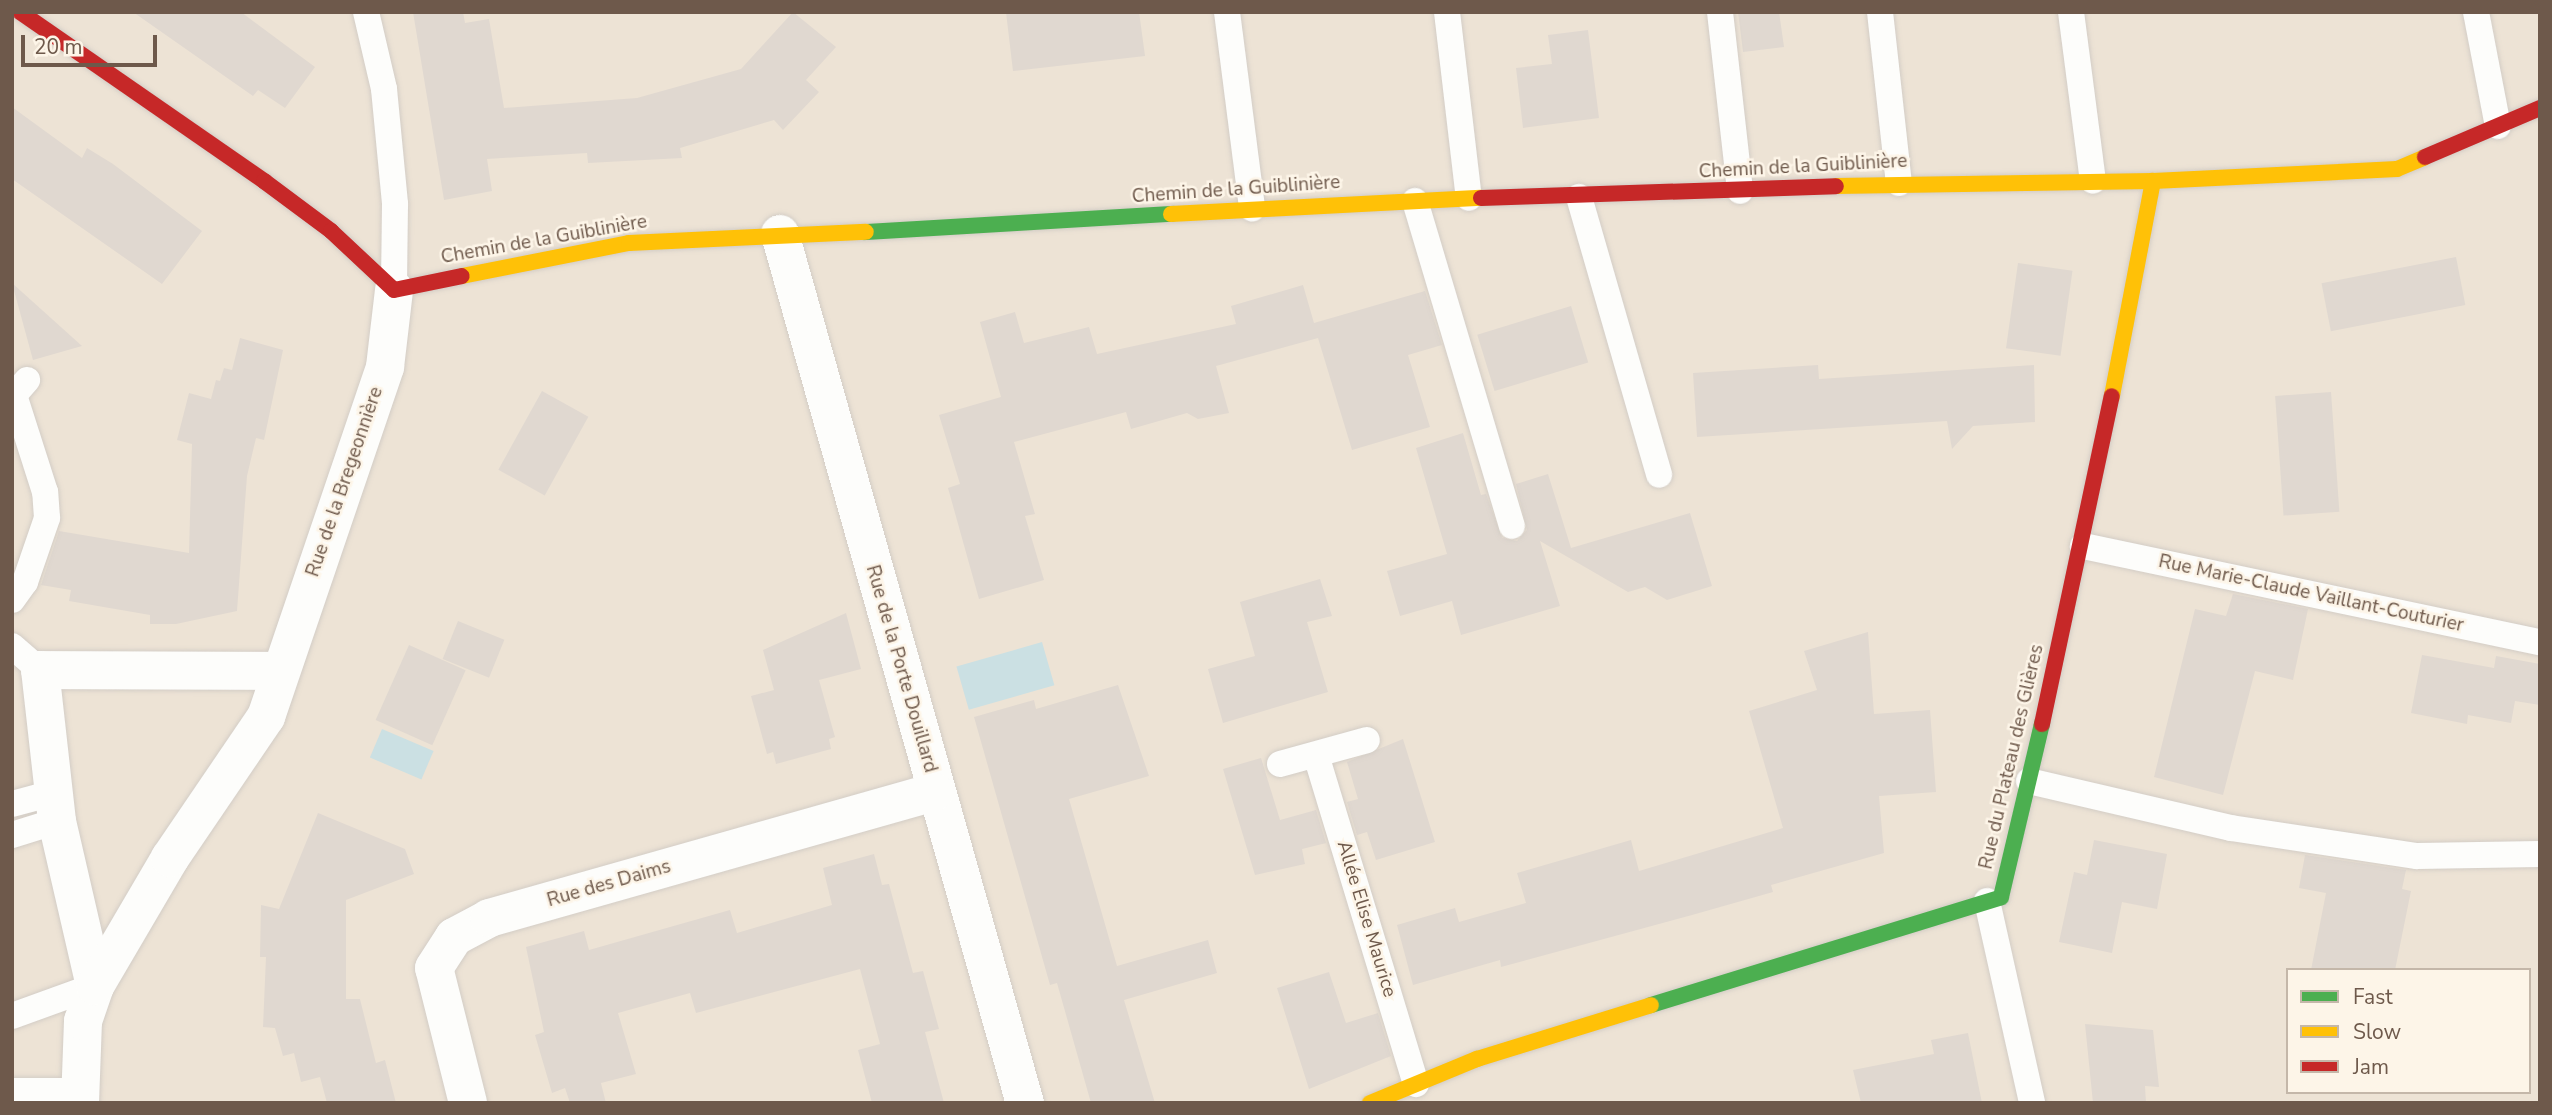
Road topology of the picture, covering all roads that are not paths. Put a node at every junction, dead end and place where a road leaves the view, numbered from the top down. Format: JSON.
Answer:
{"nodes":[{"id":1,"x":20,"y":12,"type":"edge"},
{"id":2,"x":366,"y":12,"type":"edge"},
{"id":3,"x":1227,"y":12,"type":"edge"},
{"id":4,"x":1447,"y":12,"type":"edge"},
{"id":5,"x":1720,"y":12,"type":"edge"},
{"id":6,"x":1880,"y":12,"type":"edge"},
{"id":7,"x":2071,"y":12,"type":"edge"},
{"id":8,"x":2476,"y":12,"type":"edge"},
{"id":9,"x":2540,"y":108,"type":"edge"},
{"id":10,"x":2498,"y":125,"type":"junction"},
{"id":11,"x":2093,"y":181,"type":"junction"},
{"id":12,"x":2153,"y":181,"type":"junction"},
{"id":13,"x":1899,"y":183,"type":"junction"},
{"id":14,"x":1740,"y":191,"type":"junction"},
{"id":15,"x":1579,"y":197,"type":"junction"},
{"id":16,"x":1469,"y":198,"type":"junction"},
{"id":17,"x":1416,"y":201,"type":"junction"},
{"id":18,"x":1252,"y":208,"type":"junction"},
{"id":19,"x":780,"y":234,"type":"junction"},
{"id":20,"x":394,"y":290,"type":"junction"},
{"id":21,"x":27,"y":380,"type":"dead end"},
{"id":22,"x":1658,"y":475,"type":"dead end"},
{"id":23,"x":1512,"y":526,"type":"dead end"},
{"id":24,"x":2082,"y":546,"type":"junction"},
{"id":25,"x":12,"y":600,"type":"edge"},
{"id":26,"x":2540,"y":642,"type":"edge"},
{"id":27,"x":26,"y":658,"type":"edge"},
{"id":28,"x":281,"y":671,"type":"junction"},
{"id":29,"x":1367,"y":740,"type":"dead end"},
{"id":30,"x":1316,"y":755,"type":"junction"},
{"id":31,"x":1280,"y":764,"type":"dead end"},
{"id":32,"x":2029,"y":781,"type":"junction"},
{"id":33,"x":935,"y":792,"type":"junction"},
{"id":34,"x":12,"y":804,"type":"edge"},
{"id":35,"x":55,"y":807,"type":"junction"},
{"id":36,"x":12,"y":835,"type":"edge"},
{"id":37,"x":2540,"y":854,"type":"edge"},
{"id":38,"x":1987,"y":901,"type":"junction"},
{"id":39,"x":95,"y":986,"type":"junction"},
{"id":40,"x":12,"y":1016,"type":"edge"},
{"id":41,"x":1416,"y":1084,"type":"junction"},
{"id":42,"x":12,"y":1091,"type":"edge"},
{"id":43,"x":80,"y":1097,"type":"edge"},
{"id":44,"x":468,"y":1103,"type":"edge"},
{"id":45,"x":1025,"y":1103,"type":"edge"},
{"id":46,"x":1370,"y":1103,"type":"edge"},
{"id":47,"x":2032,"y":1103,"type":"edge"}],
"edges":[{"from":1,"to":20,"type":"street"},
{"from":2,"to":20,"type":"lane"},
{"from":3,"to":18,"type":"lane"},
{"from":4,"to":16,"type":"lane"},
{"from":5,"to":14,"type":"lane"},
{"from":6,"to":13,"type":"lane"},
{"from":7,"to":11,"type":"lane"},
{"from":8,"to":10,"type":"lane"},
{"from":9,"to":10,"type":"street","name":"Chemin de la Guiblinière"},
{"from":10,"to":12,"type":"street","name":"Chemin de la Guiblinière"},
{"from":11,"to":12,"type":"street","name":"Chemin de la Guiblinière"},
{"from":11,"to":13,"type":"street","name":"Chemin de la Guiblinière"},
{"from":12,"to":24,"type":"street","name":"Rue du Plateau des Glières"},
{"from":13,"to":14,"type":"street","name":"Chemin de la Guiblinière"},
{"from":14,"to":15,"type":"street","name":"Chemin de la Guiblinière"},
{"from":15,"to":16,"type":"street","name":"Chemin de la Guiblinière"},
{"from":15,"to":22,"type":"lane"},
{"from":16,"to":17,"type":"street","name":"Chemin de la Guiblinière"},
{"from":17,"to":18,"type":"street","name":"Chemin de la Guiblinière"},
{"from":17,"to":23,"type":"lane"},
{"from":18,"to":19,"type":"street","name":"Chemin de la Guiblinière"},
{"from":19,"to":20,"type":"street","name":"Chemin de la Guiblinière"},
{"from":19,"to":33,"type":"street","name":"Rue de la Porte Douillard"},
{"from":20,"to":28,"type":"street","name":"Rue de la Bregeonnière"},
{"from":21,"to":25,"type":"lane"},
{"from":24,"to":26,"type":"lane","name":"Rue Marie-Claude Vaillant-Couturier"},
{"from":24,"to":32,"type":"street","name":"Rue du Plateau des Glières"},
{"from":27,"to":28,"type":"street"},
{"from":27,"to":35,"type":"street"},
{"from":28,"to":39,"type":"street","name":"Rue de la Bregeonnière"},
{"from":29,"to":30,"type":"lane"},
{"from":30,"to":31,"type":"lane"},
{"from":30,"to":41,"type":"lane","name":"Allée Elise Maurice"},
{"from":32,"to":37,"type":"lane"},
{"from":32,"to":38,"type":"street","name":"Rue du Plateau des Glières"},
{"from":33,"to":44,"type":"street","name":"Rue des Daims"},
{"from":33,"to":45,"type":"street","name":"Rue de la Porte Douillard"},
{"from":34,"to":35,"type":"lane"},
{"from":35,"to":36,"type":"lane"},
{"from":35,"to":39,"type":"street"},
{"from":38,"to":41,"type":"street"},
{"from":38,"to":47,"type":"lane"},
{"from":39,"to":40,"type":"lane"},
{"from":39,"to":43,"type":"street","name":"Rue de la Bregeonnière"},
{"from":41,"to":46,"type":"street"},
{"from":42,"to":43,"type":"lane"}]}
